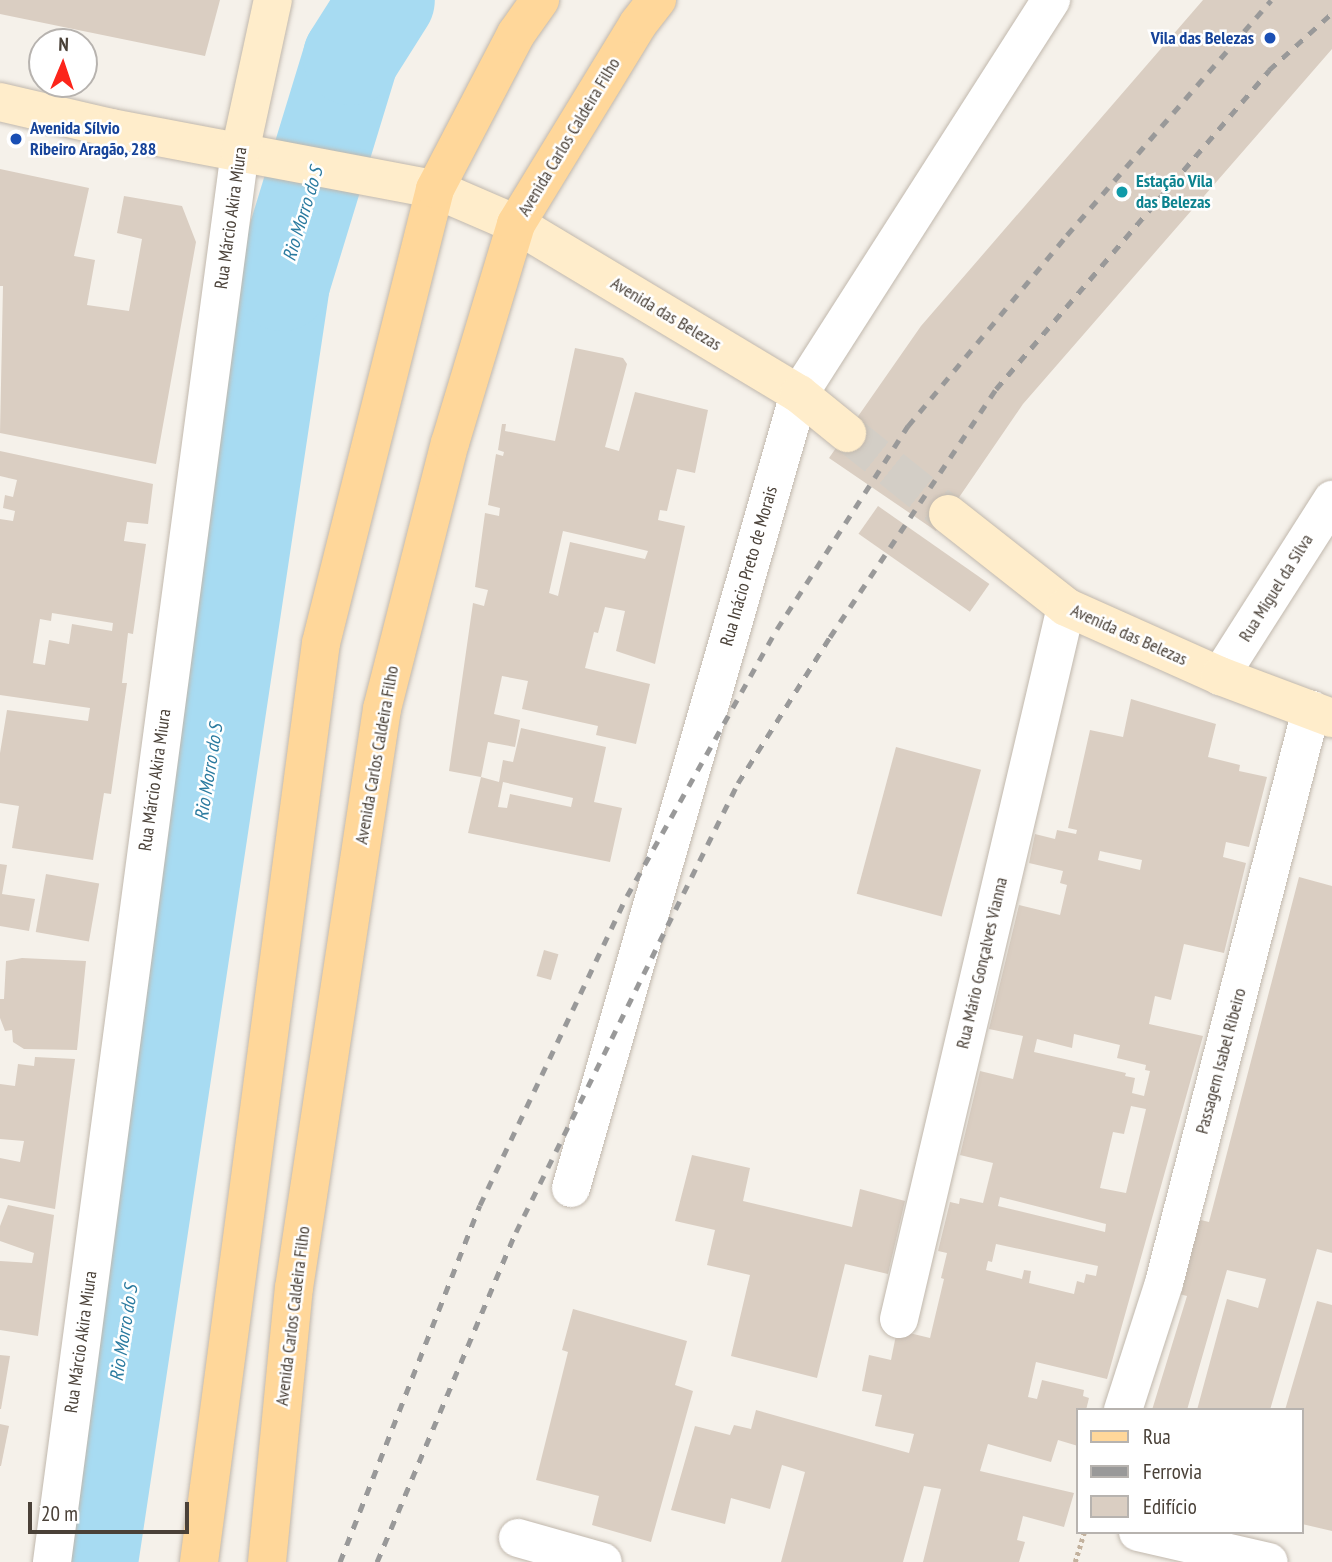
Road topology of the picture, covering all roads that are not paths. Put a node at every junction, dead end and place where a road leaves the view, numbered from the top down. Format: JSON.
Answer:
{"nodes":[{"id":1,"x":274,"y":0,"type":"edge"},
{"id":2,"x":540,"y":0,"type":"edge"},
{"id":3,"x":657,"y":0,"type":"edge"},
{"id":4,"x":1051,"y":0,"type":"edge"},
{"id":5,"x":0,"y":102,"type":"edge"},
{"id":6,"x":240,"y":152,"type":"junction"},
{"id":7,"x":435,"y":189,"type":"junction"},
{"id":8,"x":516,"y":224,"type":"junction"},
{"id":9,"x":799,"y":394,"type":"junction"},
{"id":10,"x":848,"y":433,"type":"tunnel mouth"},
{"id":11,"x":1332,"y":500,"type":"edge"},
{"id":12,"x":948,"y":514,"type":"tunnel mouth"},
{"id":13,"x":1066,"y":607,"type":"junction"},
{"id":14,"x":1220,"y":676,"type":"junction"},
{"id":15,"x":1321,"y":714,"type":"edge"},
{"id":16,"x":571,"y":1188,"type":"dead end"},
{"id":17,"x":900,"y":1319,"type":"dead end"},
{"id":18,"x":1124,"y":1408,"type":"edge"},
{"id":19,"x":1147,"y":1534,"type":"edge"},
{"id":20,"x":518,"y":1538,"type":"dead end"},
{"id":21,"x":52,"y":1562,"type":"edge"},
{"id":22,"x":200,"y":1562,"type":"edge"},
{"id":23,"x":267,"y":1562,"type":"edge"},
{"id":24,"x":603,"y":1562,"type":"edge"},
{"id":25,"x":1269,"y":1562,"type":"edge"}],
"edges":[{"from":1,"to":6,"type":"street","name":"Rua Márcio Akira Miura"},
{"from":2,"to":7,"type":"main road"},
{"from":3,"to":8,"type":"main road","name":"Avenida Carlos Caldeira Filho"},
{"from":4,"to":9,"type":"street","name":"Rua Inácio Preto de Morais"},
{"from":5,"to":6,"type":"street","name":"Avenida das Belezas"},
{"from":6,"to":7,"type":"street","name":"Avenida das Belezas"},
{"from":6,"to":21,"type":"street","name":"Rua Márcio Akira Miura"},
{"from":7,"to":8,"type":"street","name":"Avenida das Belezas"},
{"from":7,"to":22,"type":"main road"},
{"from":8,"to":9,"type":"street","name":"Avenida das Belezas"},
{"from":8,"to":23,"type":"main road","name":"Avenida Carlos Caldeira Filho"},
{"from":9,"to":10,"type":"street","name":"Avenida das Belezas"},
{"from":9,"to":16,"type":"street","name":"Rua Inácio Preto de Morais"},
{"from":11,"to":14,"type":"street","name":"Rua Miguel da Silva"},
{"from":12,"to":13,"type":"street","name":"Avenida das Belezas"},
{"from":13,"to":14,"type":"street","name":"Avenida das Belezas"},
{"from":13,"to":17,"type":"street","name":"Rua Mário Gonçalves Vianna"},
{"from":14,"to":15,"type":"street","name":"Avenida das Belezas"},
{"from":15,"to":18,"type":"street","name":"Passagem Isabel Ribeiro"},
{"from":19,"to":25,"type":"street"},
{"from":20,"to":24,"type":"street"}]}
